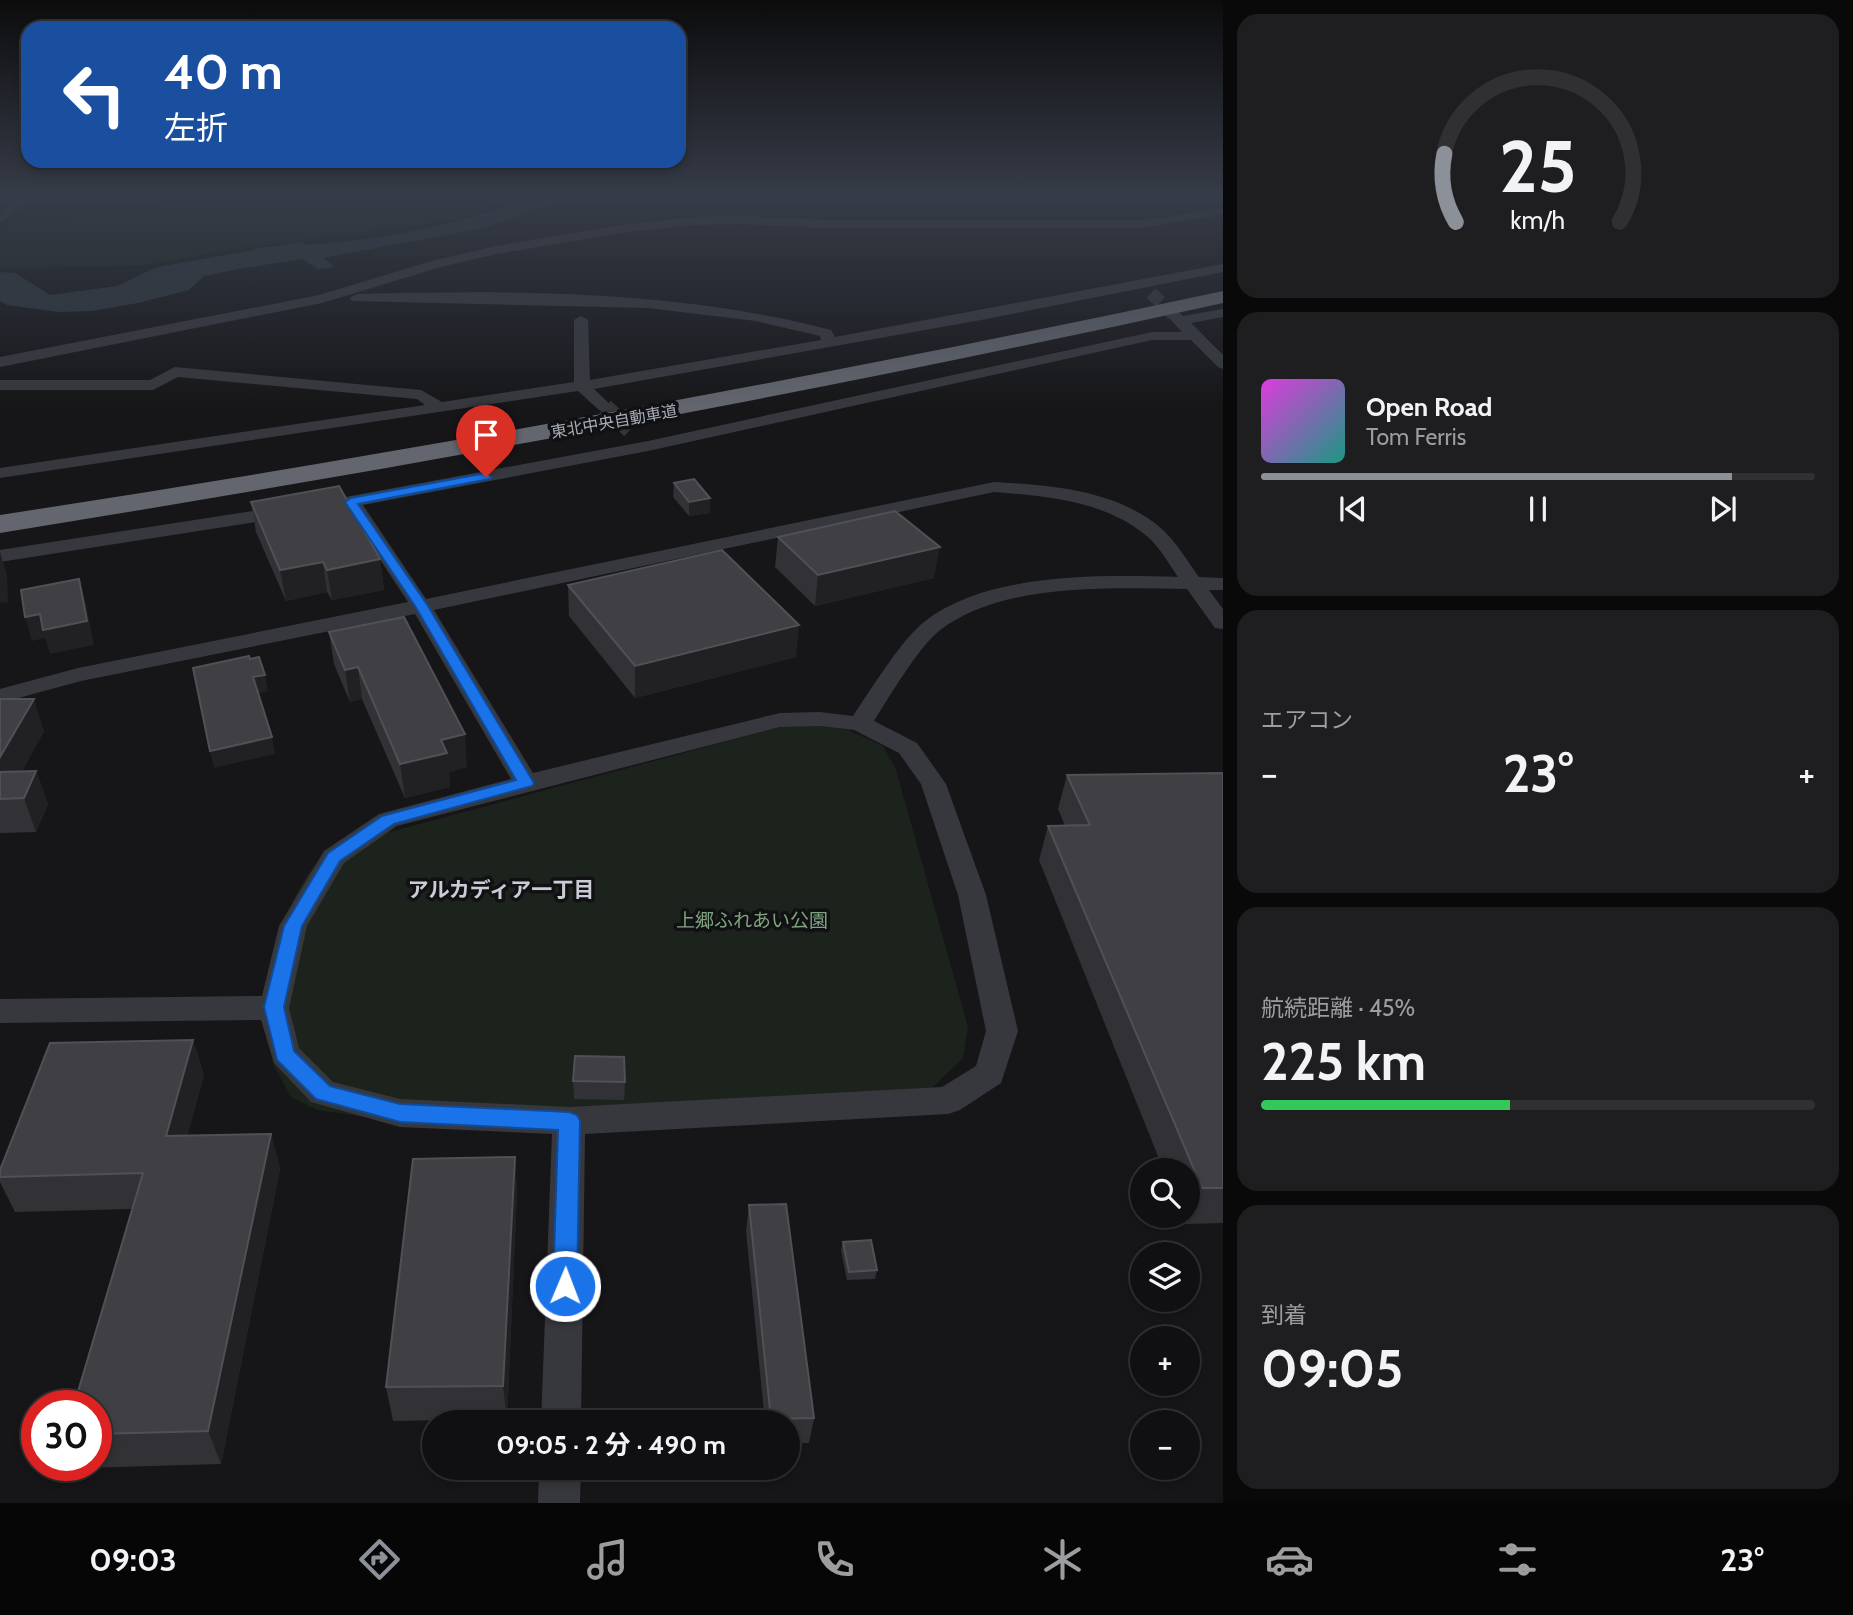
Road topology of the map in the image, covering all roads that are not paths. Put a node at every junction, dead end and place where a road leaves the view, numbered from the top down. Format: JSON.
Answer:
{"nodes":[{"id":1,"x":423,"y":268,"type":"edge"},
{"id":2,"x":1169,"y":268,"type":"edge"},
{"id":3,"x":1223,"y":268,"type":"edge"},
{"id":4,"x":1147,"y":288,"type":"junction"},
{"id":5,"x":1223,"y":291,"type":"edge"},
{"id":6,"x":1223,"y":297,"type":"edge"},
{"id":7,"x":322,"y":299,"type":"junction"},
{"id":8,"x":1223,"y":313,"type":"edge"},
{"id":9,"x":581,"y":320,"type":"dead end"},
{"id":10,"x":1195,"y":336,"type":"junction"},
{"id":11,"x":828,"y":338,"type":"junction"},
{"id":12,"x":1222,"y":361,"type":"edge"},
{"id":13,"x":0,"y":362,"type":"edge"},
{"id":14,"x":0,"y":385,"type":"edge"},
{"id":15,"x":582,"y":386,"type":"junction"},
{"id":16,"x":605,"y":407,"type":"tunnel mouth"},
{"id":17,"x":442,"y":409,"type":"junction"},
{"id":18,"x":630,"y":429,"type":"tunnel mouth"},
{"id":19,"x":648,"y":446,"type":"junction"},
{"id":20,"x":0,"y":473,"type":"edge"},
{"id":21,"x":351,"y":502,"type":"junction"},
{"id":22,"x":0,"y":516,"type":"edge"},
{"id":23,"x":0,"y":524,"type":"edge"},
{"id":24,"x":0,"y":556,"type":"edge"},
{"id":25,"x":1195,"y":583,"type":"junction"},
{"id":26,"x":1223,"y":584,"type":"edge"},
{"id":27,"x":421,"y":606,"type":"junction"},
{"id":28,"x":1223,"y":624,"type":"edge"},
{"id":29,"x":0,"y":696,"type":"edge"},
{"id":30,"x":860,"y":724,"type":"junction"},
{"id":31,"x":526,"y":783,"type":"junction"},
{"id":32,"x":274,"y":1007,"type":"junction"},
{"id":33,"x":0,"y":1011,"type":"edge"},
{"id":34,"x":569,"y":1121,"type":"junction"},
{"id":35,"x":561,"y":1410,"type":"edge"},
{"id":36,"x":560,"y":1480,"type":"edge"},
{"id":37,"x":559,"y":1503,"type":"edge"}],
"edges":[{"from":1,"to":7,"type":"street"},
{"from":2,"to":4,"type":"street"},
{"from":3,"to":4,"type":"street"},
{"from":4,"to":11,"type":"street"},
{"from":5,"to":22,"type":"highway","name":"東北中央自動車道"},
{"from":6,"to":23,"type":"highway","name":"東北中央自動車道"},
{"from":7,"to":11,"type":"street"},
{"from":7,"to":13,"type":"street"},
{"from":8,"to":10,"type":"street"},
{"from":9,"to":15,"type":"street"},
{"from":10,"to":12,"type":"street"},
{"from":10,"to":19,"type":"street"},
{"from":11,"to":15,"type":"street"},
{"from":14,"to":17,"type":"street"},
{"from":15,"to":16,"type":"street"},
{"from":15,"to":17,"type":"street"},
{"from":17,"to":20,"type":"street"},
{"from":18,"to":19,"type":"street"},
{"from":19,"to":21,"type":"street"},
{"from":21,"to":24,"type":"street"},
{"from":21,"to":27,"type":"street"},
{"from":25,"to":26,"type":"street"},
{"from":25,"to":27,"type":"street"},
{"from":25,"to":28,"type":"street"},
{"from":25,"to":30,"type":"street"},
{"from":27,"to":29,"type":"street"},
{"from":27,"to":31,"type":"street"},
{"from":30,"to":31,"type":"street"},
{"from":30,"to":34,"type":"street"},
{"from":31,"to":32,"type":"street"},
{"from":32,"to":33,"type":"street"},
{"from":32,"to":34,"type":"street"},
{"from":34,"to":35,"type":"street"},
{"from":36,"to":37,"type":"street"}]}
